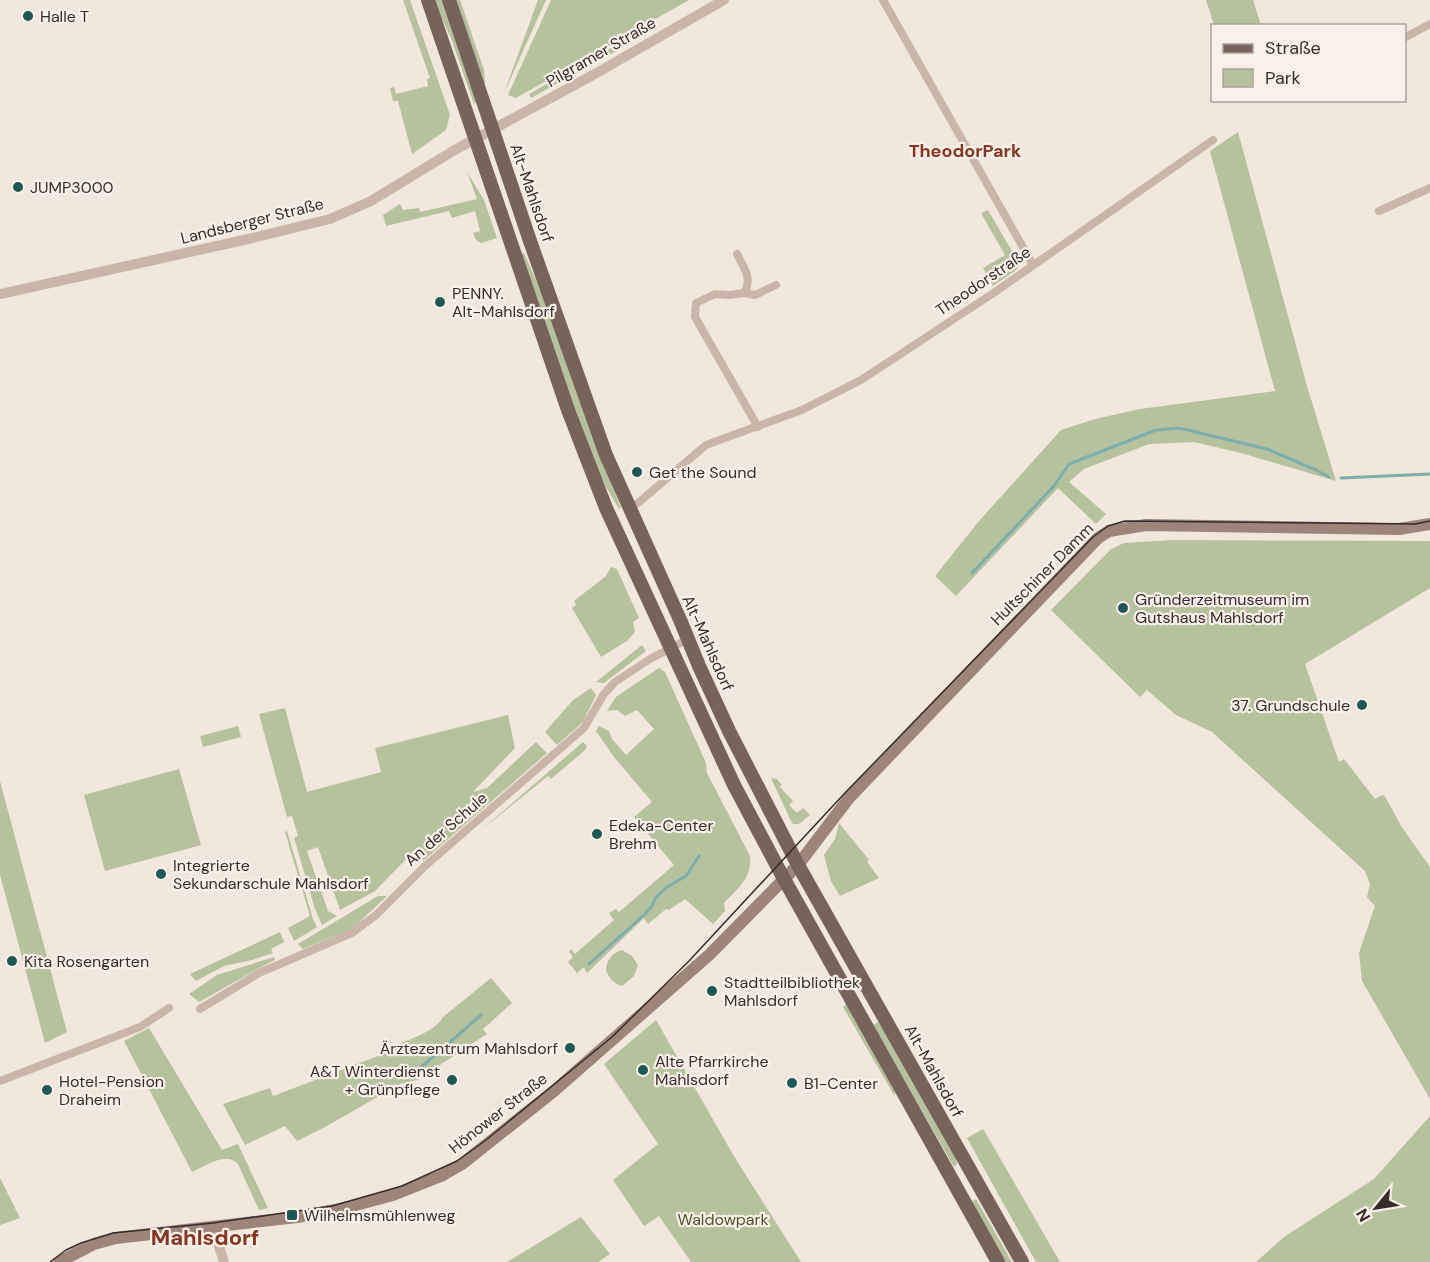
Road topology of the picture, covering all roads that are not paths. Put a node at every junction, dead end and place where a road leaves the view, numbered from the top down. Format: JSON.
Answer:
{"nodes":[{"id":1,"x":428,"y":0,"type":"edge"},
{"id":2,"x":449,"y":0,"type":"edge"},
{"id":3,"x":724,"y":0,"type":"edge"},
{"id":4,"x":883,"y":0,"type":"edge"},
{"id":5,"x":1430,"y":24,"type":"edge"},
{"id":6,"x":1406,"y":37,"type":"edge"},
{"id":7,"x":493,"y":130,"type":"junction"},
{"id":8,"x":476,"y":139,"type":"junction"},
{"id":9,"x":1213,"y":140,"type":"dead end"},
{"id":10,"x":1430,"y":188,"type":"edge"},
{"id":11,"x":1379,"y":211,"type":"dead end"},
{"id":12,"x":737,"y":254,"type":"dead end"},
{"id":13,"x":1033,"y":265,"type":"junction"},
{"id":14,"x":776,"y":285,"type":"dead end"},
{"id":15,"x":744,"y":293,"type":"junction"},
{"id":16,"x":0,"y":294,"type":"edge"},
{"id":17,"x":758,"y":427,"type":"junction"},
{"id":18,"x":628,"y":508,"type":"junction"},
{"id":19,"x":1430,"y":524,"type":"edge"},
{"id":20,"x":688,"y":639,"type":"junction"},
{"id":21,"x":671,"y":647,"type":"junction"},
{"id":22,"x":798,"y":865,"type":"junction"},
{"id":23,"x":784,"y":879,"type":"junction"},
{"id":24,"x":169,"y":1008,"type":"dead end"},
{"id":25,"x":200,"y":1009,"type":"dead end"},
{"id":26,"x":0,"y":1081,"type":"edge"},
{"id":27,"x":213,"y":1228,"type":"junction"},
{"id":28,"x":59,"y":1262,"type":"edge"},
{"id":29,"x":224,"y":1262,"type":"edge"},
{"id":30,"x":998,"y":1262,"type":"edge"},
{"id":31,"x":1022,"y":1262,"type":"edge"}],
"edges":[{"from":1,"to":8,"type":"main road"},
{"from":2,"to":7,"type":"main road","name":"Alt-Mahlsdorf"},
{"from":3,"to":7,"type":"street","name":"Pilgramer Straße"},
{"from":4,"to":13,"type":"street"},
{"from":5,"to":6,"type":"street"},
{"from":7,"to":8,"type":"street","name":"Landsberger Straße"},
{"from":7,"to":18,"type":"main road","name":"Alt-Mahlsdorf"},
{"from":8,"to":16,"type":"street","name":"Landsberger Straße"},
{"from":8,"to":21,"type":"main road"},
{"from":9,"to":13,"type":"street","name":"Theodorstraße"},
{"from":10,"to":11,"type":"street"},
{"from":12,"to":15,"type":"street"},
{"from":13,"to":17,"type":"street","name":"Theodorstraße"},
{"from":14,"to":15,"type":"street"},
{"from":15,"to":17,"type":"street"},
{"from":17,"to":18,"type":"street","name":"Theodorstraße"},
{"from":18,"to":20,"type":"main road","name":"Alt-Mahlsdorf"},
{"from":19,"to":22,"type":"main road","name":"Hultschiner Damm"},
{"from":20,"to":21,"type":"street","name":"An der Schule"},
{"from":20,"to":22,"type":"main road","name":"Alt-Mahlsdorf"},
{"from":21,"to":23,"type":"main road"},
{"from":21,"to":25,"type":"street","name":"An der Schule"},
{"from":22,"to":23,"type":"main road","name":"Hultschiner Damm"},
{"from":22,"to":31,"type":"main road","name":"Alt-Mahlsdorf"},
{"from":23,"to":27,"type":"main road","name":"Hönower Straße"},
{"from":23,"to":30,"type":"main road"},
{"from":24,"to":26,"type":"street"},
{"from":27,"to":28,"type":"main road","name":"Hönower Straße"},
{"from":27,"to":29,"type":"street"}]}
